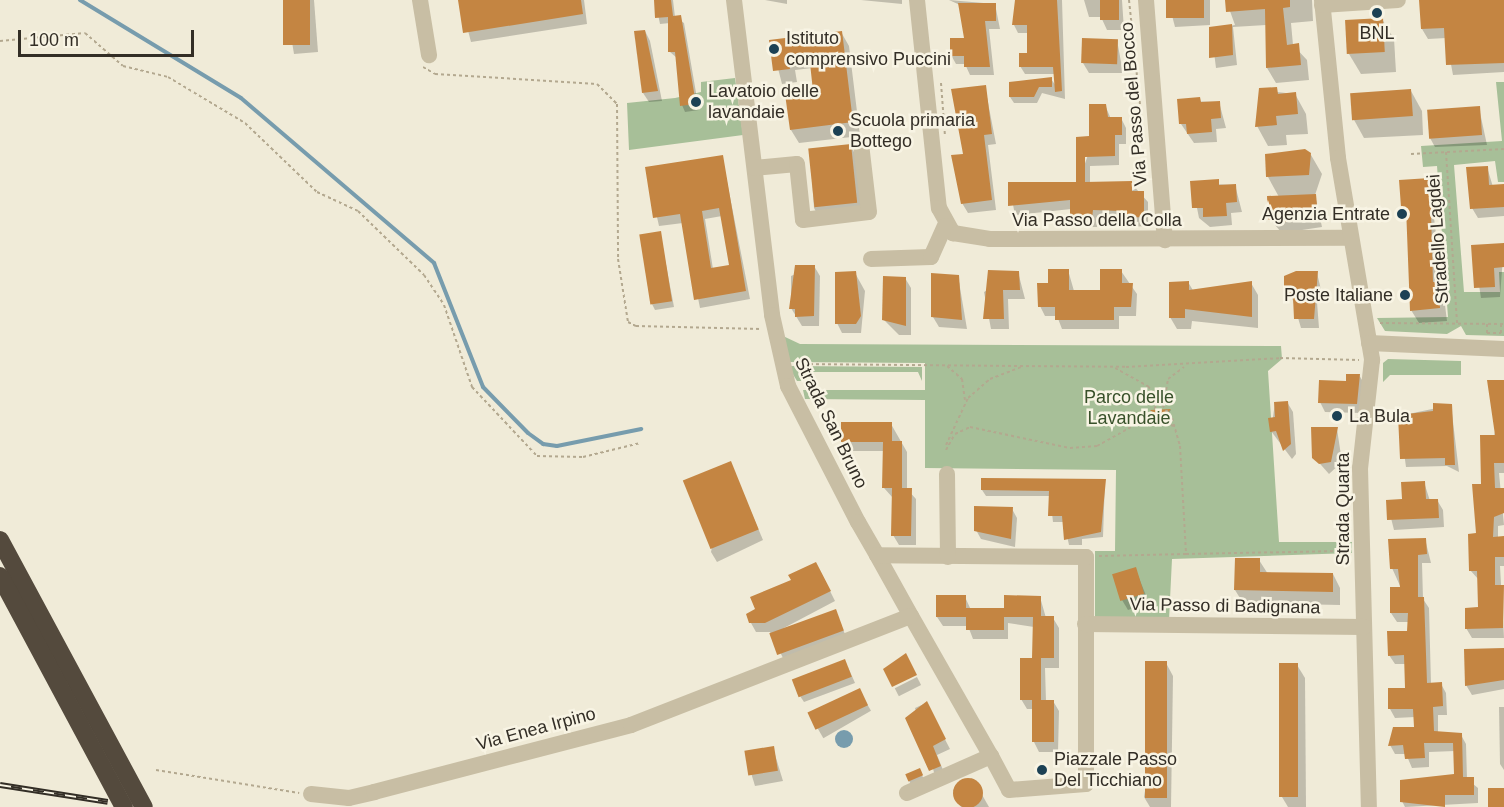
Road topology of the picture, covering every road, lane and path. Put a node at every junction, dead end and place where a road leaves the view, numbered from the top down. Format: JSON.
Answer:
{"nodes":[{"id":1,"x":420,"y":0,"type":"edge"},
{"id":2,"x":734,"y":0,"type":"edge"},
{"id":3,"x":917,"y":0,"type":"edge"},
{"id":4,"x":1129,"y":0,"type":"edge"},
{"id":5,"x":1146,"y":0,"type":"edge"},
{"id":6,"x":1398,"y":0,"type":"edge"},
{"id":7,"x":1322,"y":2,"type":"edge"},
{"id":8,"x":0,"y":41,"type":"edge"},
{"id":9,"x":424,"y":57,"type":"joint"},
{"id":10,"x":861,"y":144,"type":"dead end"},
{"id":11,"x":1504,"y":149,"type":"edge"},
{"id":12,"x":1446,"y":152,"type":"junction"},
{"id":13,"x":1150,"y":154,"type":"dead end"},
{"id":14,"x":1412,"y":154,"type":"dead end"},
{"id":15,"x":754,"y":168,"type":"junction"},
{"id":16,"x":945,"y":226,"type":"junction"},
{"id":17,"x":1350,"y":238,"type":"junction"},
{"id":18,"x":1165,"y":240,"type":"junction"},
{"id":19,"x":871,"y":259,"type":"dead end"},
{"id":20,"x":1365,"y":320,"type":"junction"},
{"id":21,"x":1457,"y":324,"type":"junction"},
{"id":22,"x":1487,"y":324,"type":"junction"},
{"id":23,"x":1503,"y":324,"type":"edge"},
{"id":24,"x":764,"y":334,"type":"dead end"},
{"id":25,"x":1369,"y":342,"type":"junction"},
{"id":26,"x":1504,"y":349,"type":"edge"},
{"id":27,"x":1372,"y":360,"type":"junction"},
{"id":28,"x":779,"y":364,"type":"junction"},
{"id":29,"x":941,"y":365,"type":"junction"},
{"id":30,"x":1190,"y":365,"type":"junction"},
{"id":31,"x":1026,"y":366,"type":"junction"},
{"id":32,"x":1106,"y":367,"type":"junction"},
{"id":33,"x":1155,"y":393,"type":"junction"},
{"id":34,"x":964,"y":403,"type":"junction"},
{"id":35,"x":1165,"y":405,"type":"junction"},
{"id":36,"x":1143,"y":420,"type":"junction"},
{"id":37,"x":1177,"y":431,"type":"junction"},
{"id":38,"x":640,"y":443,"type":"dead end"},
{"id":39,"x":946,"y":450,"type":"junction"},
{"id":40,"x":947,"y":474,"type":"joint"},
{"id":41,"x":0,"y":540,"type":"edge"},
{"id":42,"x":1362,"y":550,"type":"junction"},
{"id":43,"x":1186,"y":554,"type":"junction"},
{"id":44,"x":877,"y":555,"type":"junction"},
{"id":45,"x":948,"y":557,"type":"junction"},
{"id":46,"x":1086,"y":557,"type":"junction"},
{"id":47,"x":0,"y":576,"type":"edge"},
{"id":48,"x":910,"y":616,"type":"junction"},
{"id":49,"x":1085,"y":624,"type":"junction"},
{"id":50,"x":1364,"y":627,"type":"junction"},
{"id":51,"x":991,"y":756,"type":"junction"},
{"id":52,"x":156,"y":770,"type":"dead end"},
{"id":53,"x":907,"y":793,"type":"dead end"},
{"id":54,"x":311,"y":794,"type":"joint"},
{"id":55,"x":124,"y":807,"type":"edge"},
{"id":56,"x":144,"y":807,"type":"edge"},
{"id":57,"x":1369,"y":807,"type":"edge"}],
"edges":[{"from":1,"to":9,"type":"street"},
{"from":2,"to":15,"type":"street","name":"Strada San Bruno"},
{"from":3,"to":16,"type":"street"},
{"from":4,"to":13,"type":"path"},
{"from":5,"to":18,"type":"street","name":"Via Passo del Bocco"},
{"from":6,"to":7,"type":"street"},
{"from":7,"to":17,"type":"street","name":"Strada Quarta"},
{"from":8,"to":38,"type":"path"},
{"from":9,"to":24,"type":"path"},
{"from":10,"to":15,"type":"street"},
{"from":11,"to":12,"type":"path"},
{"from":12,"to":14,"type":"path"},
{"from":12,"to":21,"type":"path","name":"Stradello Lagdei"},
{"from":15,"to":28,"type":"street","name":"Strada San Bruno"},
{"from":16,"to":18,"type":"street","name":"Via Passo della Colla"},
{"from":16,"to":19,"type":"street"},
{"from":17,"to":18,"type":"street","name":"Via Passo della Colla"},
{"from":17,"to":20,"type":"street","name":"Strada Quarta"},
{"from":20,"to":21,"type":"path"},
{"from":20,"to":25,"type":"street","name":"Strada Quarta"},
{"from":21,"to":22,"type":"path"},
{"from":22,"to":23,"type":"path"},
{"from":22,"to":23,"type":"path"},
{"from":25,"to":26,"type":"street"},
{"from":25,"to":27,"type":"street","name":"Strada Quarta"},
{"from":27,"to":30,"type":"path"},
{"from":27,"to":42,"type":"street","name":"Strada Quarta"},
{"from":28,"to":29,"type":"path"},
{"from":28,"to":44,"type":"street","name":"Strada San Bruno"},
{"from":29,"to":31,"type":"path"},
{"from":29,"to":34,"type":"path"},
{"from":30,"to":32,"type":"path"},
{"from":30,"to":35,"type":"path"},
{"from":31,"to":32,"type":"path"},
{"from":31,"to":34,"type":"path"},
{"from":32,"to":33,"type":"path"},
{"from":33,"to":35,"type":"path"},
{"from":33,"to":36,"type":"path"},
{"from":34,"to":39,"type":"path"},
{"from":35,"to":37,"type":"path"},
{"from":36,"to":37,"type":"path"},
{"from":36,"to":39,"type":"path"},
{"from":37,"to":43,"type":"path"},
{"from":39,"to":40,"type":"path"},
{"from":40,"to":45,"type":"street"},
{"from":41,"to":56,"type":"highway"},
{"from":42,"to":43,"type":"path"},
{"from":42,"to":50,"type":"street","name":"Strada Quarta"},
{"from":43,"to":46,"type":"path"},
{"from":44,"to":45,"type":"street"},
{"from":44,"to":48,"type":"street","name":"Strada San Bruno"},
{"from":45,"to":46,"type":"street"},
{"from":46,"to":49,"type":"street"},
{"from":47,"to":55,"type":"highway","bridge":true},
{"from":48,"to":51,"type":"street","name":"Strada San Bruno"},
{"from":48,"to":54,"type":"street","name":"Via Enea Irpino"},
{"from":49,"to":50,"type":"street","name":"Via Passo di Badignana"},
{"from":49,"to":51,"type":"street","name":"Strada San Bruno"},
{"from":50,"to":57,"type":"street","name":"Strada Quarta"},
{"from":51,"to":53,"type":"street"},
{"from":52,"to":54,"type":"path"}]}
